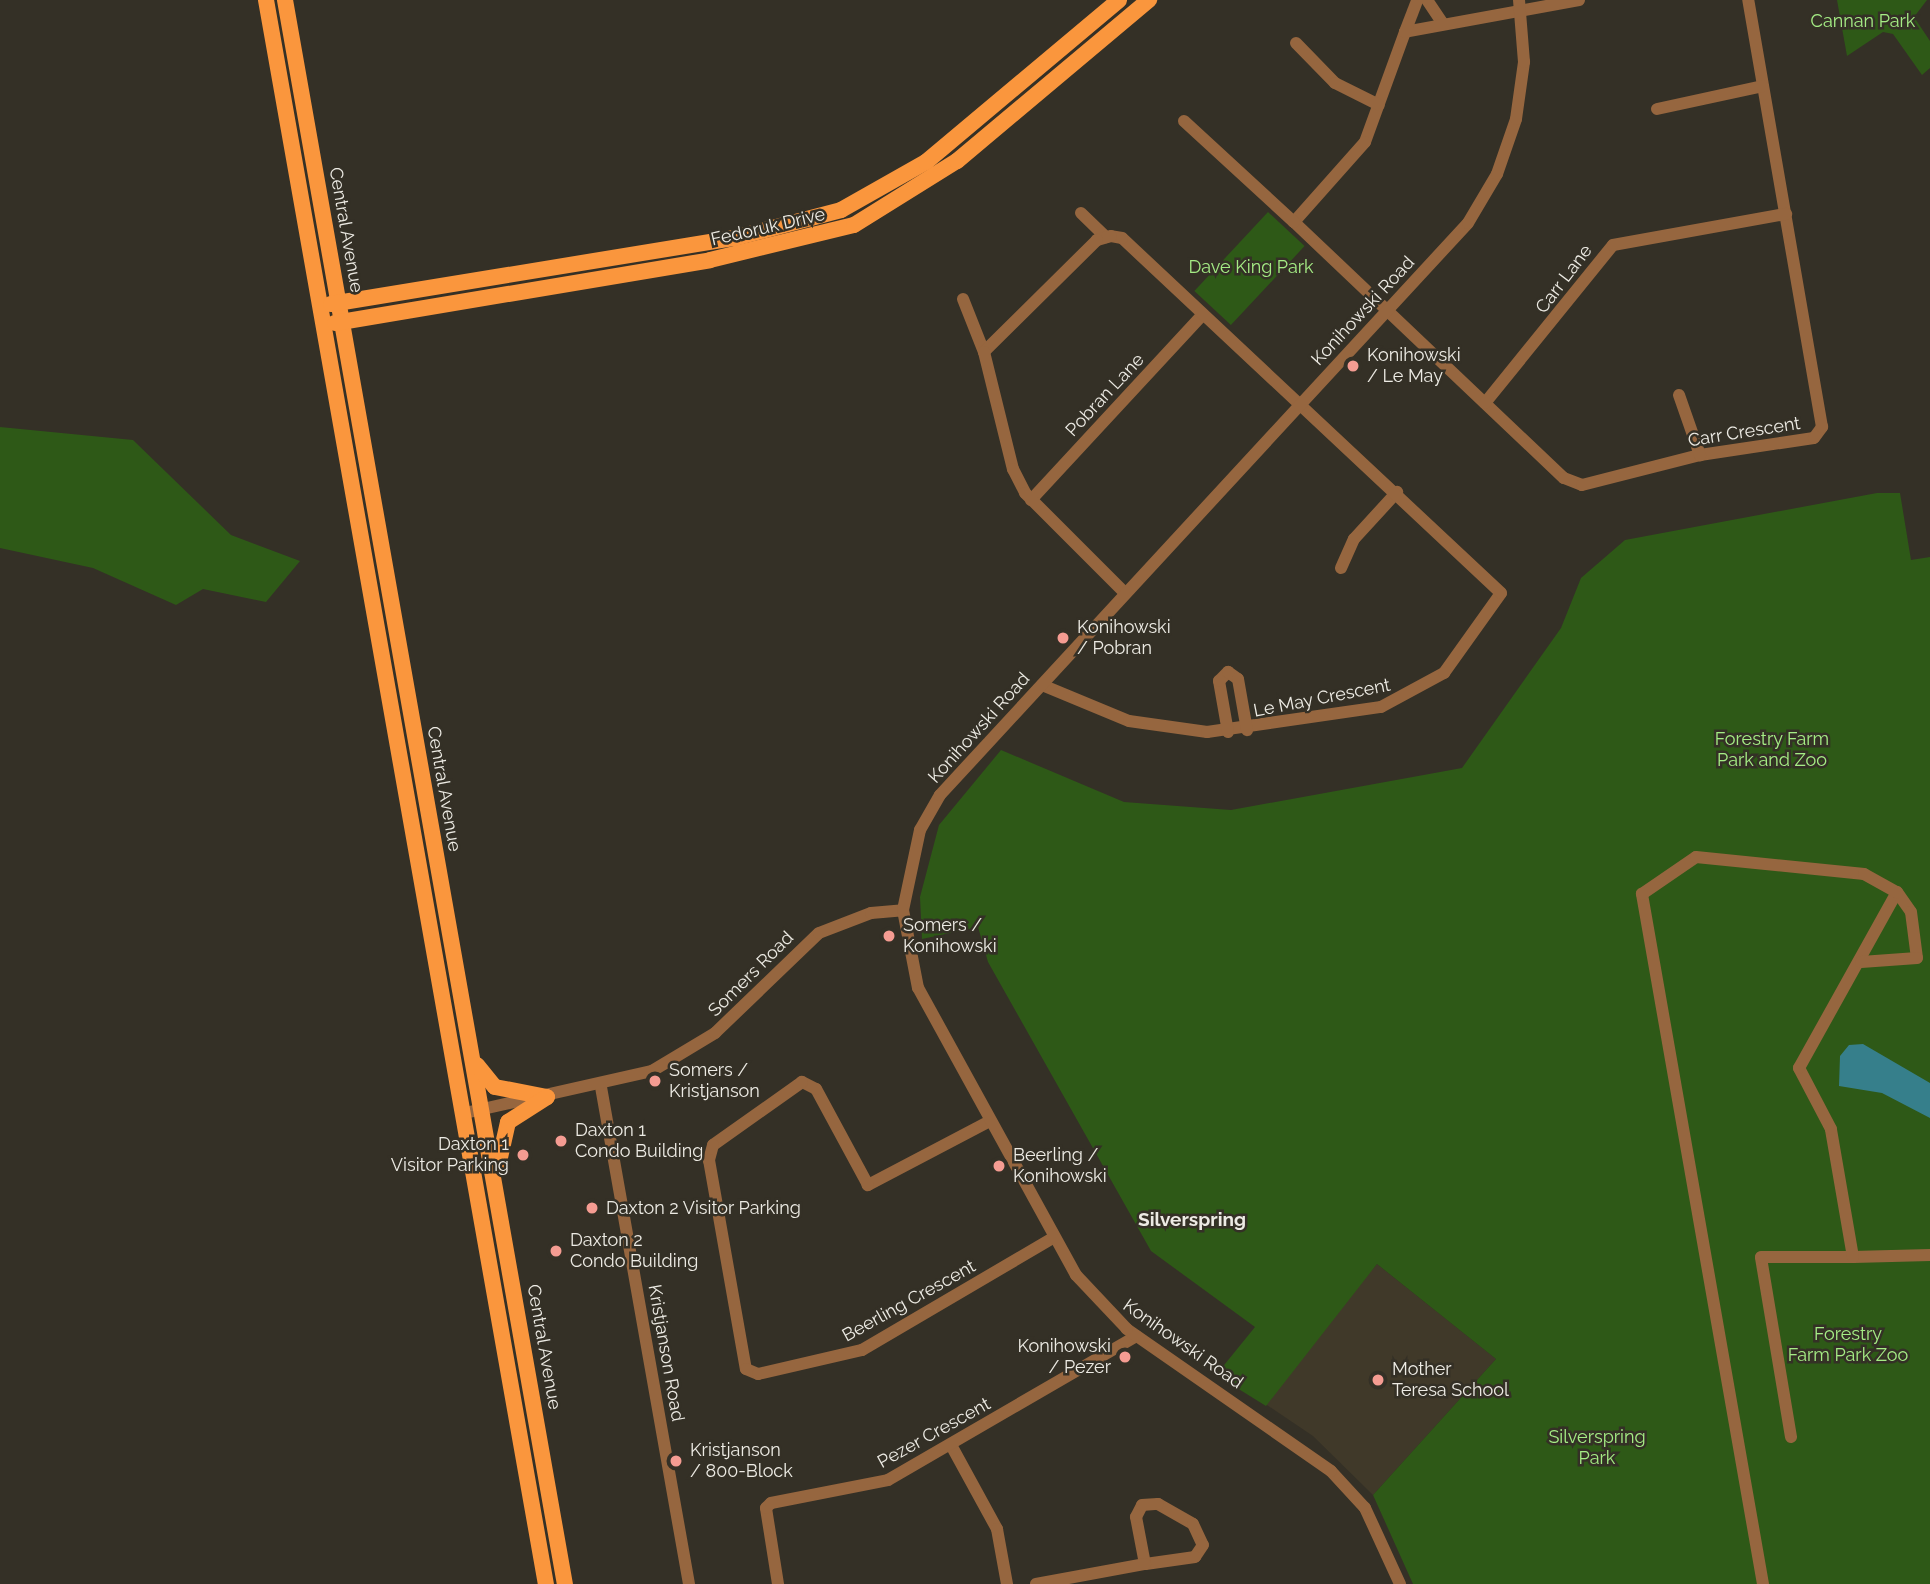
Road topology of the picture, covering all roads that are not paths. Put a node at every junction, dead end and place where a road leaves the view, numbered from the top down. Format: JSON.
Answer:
{"nodes":[{"id":1,"x":266,"y":0,"type":"edge"},
{"id":2,"x":285,"y":0,"type":"edge"},
{"id":3,"x":1119,"y":0,"type":"edge"},
{"id":4,"x":1149,"y":0,"type":"edge"},
{"id":5,"x":1417,"y":0,"type":"edge"},
{"id":6,"x":1427,"y":0,"type":"edge"},
{"id":7,"x":1579,"y":0,"type":"edge"},
{"id":8,"x":1748,"y":0,"type":"edge"},
{"id":9,"x":1519,"y":5,"type":"edge"},
{"id":10,"x":1443,"y":24,"type":"junction"},
{"id":11,"x":1405,"y":32,"type":"junction"},
{"id":12,"x":1296,"y":43,"type":"dead end"},
{"id":13,"x":1763,"y":86,"type":"junction"},
{"id":14,"x":1379,"y":105,"type":"junction"},
{"id":15,"x":1657,"y":109,"type":"dead end"},
{"id":16,"x":1184,"y":121,"type":"dead end"},
{"id":17,"x":1081,"y":213,"type":"dead end"},
{"id":18,"x":1786,"y":214,"type":"junction"},
{"id":19,"x":1294,"y":222,"type":"junction"},
{"id":20,"x":1105,"y":237,"type":"junction"},
{"id":21,"x":963,"y":299,"type":"dead end"},
{"id":22,"x":340,"y":303,"type":"junction"},
{"id":23,"x":321,"y":306,"type":"junction"},
{"id":24,"x":1387,"y":311,"type":"junction"},
{"id":25,"x":1203,"y":314,"type":"junction"},
{"id":26,"x":343,"y":321,"type":"junction"},
{"id":27,"x":324,"y":325,"type":"junction"},
{"id":28,"x":984,"y":352,"type":"junction"},
{"id":29,"x":1679,"y":395,"type":"dead end"},
{"id":30,"x":1301,"y":403,"type":"junction"},
{"id":31,"x":1485,"y":403,"type":"junction"},
{"id":32,"x":1700,"y":455,"type":"junction"},
{"id":33,"x":1396,"y":492,"type":"junction"},
{"id":34,"x":1031,"y":500,"type":"junction"},
{"id":35,"x":1341,"y":568,"type":"dead end"},
{"id":36,"x":1125,"y":593,"type":"junction"},
{"id":37,"x":1042,"y":685,"type":"junction"},
{"id":38,"x":1247,"y":730,"type":"junction"},
{"id":39,"x":1228,"y":732,"type":"junction"},
{"id":40,"x":1897,"y":892,"type":"junction"},
{"id":41,"x":903,"y":909,"type":"junction"},
{"id":42,"x":1924,"y":958,"type":"edge"},
{"id":43,"x":1861,"y":962,"type":"junction"},
{"id":44,"x":473,"y":1058,"type":"junction"},
{"id":45,"x":600,"y":1087,"type":"junction"},
{"id":46,"x":547,"y":1097,"type":"junction"},
{"id":47,"x":482,"y":1110,"type":"junction"},
{"id":48,"x":465,"y":1114,"type":"junction"},
{"id":49,"x":988,"y":1122,"type":"junction"},
{"id":50,"x":498,"y":1192,"type":"junction"},
{"id":51,"x":1054,"y":1238,"type":"junction"},
{"id":52,"x":1930,"y":1255,"type":"edge"},
{"id":53,"x":1853,"y":1257,"type":"junction"},
{"id":54,"x":1136,"y":1336,"type":"junction"},
{"id":55,"x":1791,"y":1437,"type":"dead end"},
{"id":56,"x":951,"y":1445,"type":"junction"},
{"id":57,"x":1145,"y":1564,"type":"junction"},
{"id":58,"x":546,"y":1584,"type":"edge"},
{"id":59,"x":565,"y":1584,"type":"edge"},
{"id":60,"x":689,"y":1584,"type":"edge"},
{"id":61,"x":778,"y":1584,"type":"edge"},
{"id":62,"x":1007,"y":1584,"type":"edge"},
{"id":63,"x":1035,"y":1584,"type":"edge"},
{"id":64,"x":1400,"y":1584,"type":"edge"},
{"id":65,"x":1763,"y":1584,"type":"edge"}],
"edges":[{"from":1,"to":23,"type":"main road"},
{"from":2,"to":22,"type":"main road","name":"Central Avenue"},
{"from":3,"to":22,"type":"main road","name":"Fedoruk Drive"},
{"from":4,"to":26,"type":"main road","name":"Fedoruk Drive"},
{"from":5,"to":11,"type":"street"},
{"from":6,"to":10,"type":"street"},
{"from":7,"to":9,"type":"street"},
{"from":8,"to":13,"type":"street","name":"Carr Crescent"},
{"from":9,"to":10,"type":"street"},
{"from":9,"to":24,"type":"street","name":"Konihowski Road"},
{"from":10,"to":11,"type":"street"},
{"from":11,"to":14,"type":"street"},
{"from":12,"to":14,"type":"street"},
{"from":13,"to":15,"type":"street"},
{"from":13,"to":18,"type":"street","name":"Carr Crescent"},
{"from":14,"to":19,"type":"street"},
{"from":16,"to":19,"type":"street","name":"Carr Crescent"},
{"from":17,"to":20,"type":"street"},
{"from":18,"to":31,"type":"street","name":"Carr Lane"},
{"from":18,"to":32,"type":"street","name":"Carr Crescent"},
{"from":19,"to":24,"type":"street","name":"Carr Crescent"},
{"from":20,"to":25,"type":"street","name":"Le May Crescent"},
{"from":20,"to":28,"type":"street"},
{"from":21,"to":28,"type":"street"},
{"from":22,"to":23,"type":"main road","name":"Fedoruk Drive"},
{"from":22,"to":26,"type":"main road","name":"Central Avenue"},
{"from":23,"to":27,"type":"main road"},
{"from":24,"to":30,"type":"street","name":"Konihowski Road"},
{"from":24,"to":31,"type":"street","name":"Carr Crescent"},
{"from":25,"to":30,"type":"street","name":"Le May Crescent"},
{"from":25,"to":34,"type":"street","name":"Pobran Lane"},
{"from":26,"to":27,"type":"main road","name":"Fedoruk Drive"},
{"from":26,"to":44,"type":"main road","name":"Central Avenue"},
{"from":27,"to":48,"type":"main road"},
{"from":28,"to":34,"type":"street"},
{"from":29,"to":32,"type":"street"},
{"from":30,"to":33,"type":"street","name":"Le May Crescent"},
{"from":30,"to":36,"type":"street","name":"Konihowski Road"},
{"from":31,"to":32,"type":"street","name":"Carr Crescent"},
{"from":33,"to":35,"type":"street"},
{"from":33,"to":38,"type":"street","name":"Le May Crescent"},
{"from":34,"to":36,"type":"street"},
{"from":36,"to":37,"type":"street","name":"Konihowski Road"},
{"from":37,"to":39,"type":"street","name":"Le May Crescent"},
{"from":37,"to":41,"type":"street","name":"Konihowski Road"},
{"from":38,"to":39,"type":"street","name":"Le May Crescent"},
{"from":38,"to":39,"type":"street"},
{"from":40,"to":42,"type":"street"},
{"from":40,"to":43,"type":"street"},
{"from":40,"to":65,"type":"street"},
{"from":41,"to":45,"type":"street","name":"Somers Road"},
{"from":41,"to":49,"type":"street","name":"Konihowski Road"},
{"from":42,"to":43,"type":"street"},
{"from":43,"to":53,"type":"street"},
{"from":44,"to":46,"type":"main road"},
{"from":44,"to":47,"type":"main road","name":"Central Avenue"},
{"from":45,"to":46,"type":"street","name":"Somers Road"},
{"from":45,"to":60,"type":"street","name":"Kristjanson Road"},
{"from":46,"to":47,"type":"street","name":"Somers Road"},
{"from":46,"to":50,"type":"main road"},
{"from":47,"to":48,"type":"street","name":"Somers Road"},
{"from":47,"to":50,"type":"main road","name":"Central Avenue"},
{"from":48,"to":58,"type":"main road"},
{"from":49,"to":51,"type":"street","name":"Konihowski Road"},
{"from":49,"to":51,"type":"street","name":"Beerling Crescent"},
{"from":50,"to":59,"type":"main road","name":"Central Avenue"},
{"from":51,"to":54,"type":"street","name":"Konihowski Road"},
{"from":52,"to":53,"type":"street"},
{"from":53,"to":55,"type":"street"},
{"from":54,"to":56,"type":"street","name":"Pezer Crescent"},
{"from":54,"to":64,"type":"street","name":"Konihowski Road"},
{"from":56,"to":61,"type":"street","name":"Pezer Crescent"},
{"from":56,"to":62,"type":"street"},
{"from":57,"to":57,"type":"street"},
{"from":57,"to":63,"type":"street"}]}
